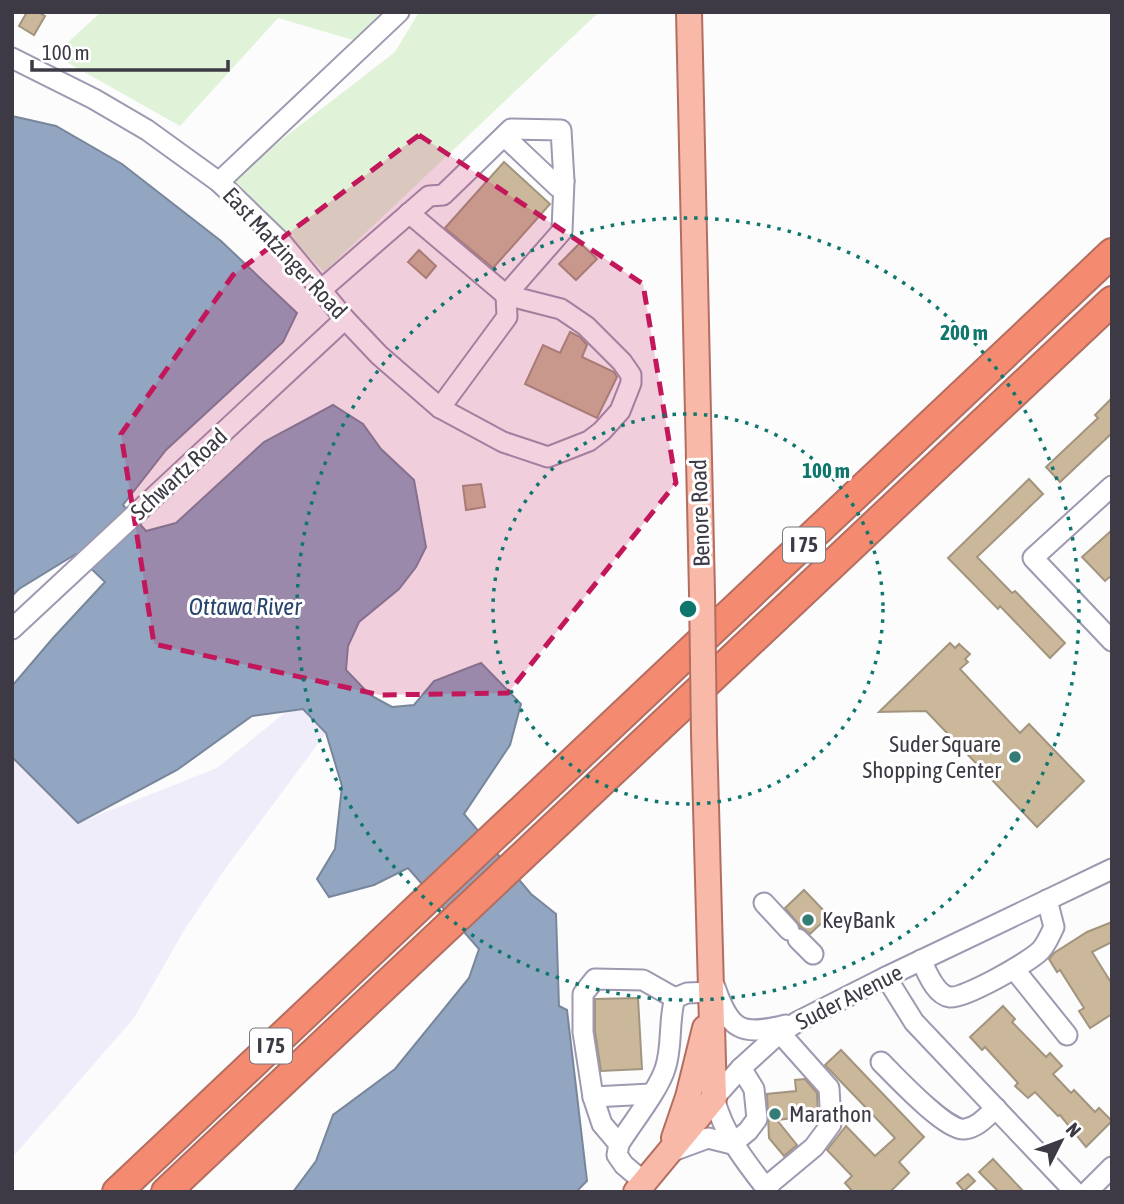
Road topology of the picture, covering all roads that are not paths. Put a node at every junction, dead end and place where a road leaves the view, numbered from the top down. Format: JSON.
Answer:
{"nodes":[{"id":1,"x":399,"y":12,"type":"edge"},
{"id":2,"x":689,"y":12,"type":"edge"},
{"id":3,"x":12,"y":58,"type":"edge"},
{"id":4,"x":504,"y":136,"type":"junction"},
{"id":5,"x":564,"y":181,"type":"junction"},
{"id":6,"x":219,"y":182,"type":"junction"},
{"id":7,"x":409,"y":213,"type":"junction"},
{"id":8,"x":1112,"y":253,"type":"edge"},
{"id":9,"x":321,"y":290,"type":"junction"},
{"id":10,"x":506,"y":295,"type":"junction"},
{"id":11,"x":1112,"y":301,"type":"edge"},
{"id":12,"x":345,"y":319,"type":"junction"},
{"id":13,"x":439,"y":408,"type":"junction"},
{"id":14,"x":1112,"y":486,"type":"edge"},
{"id":15,"x":12,"y":629,"type":"edge"},
{"id":16,"x":1112,"y":641,"type":"edge"},
{"id":17,"x":1112,"y":869,"type":"edge"},
{"id":18,"x":1047,"y":900,"type":"junction"},
{"id":19,"x":764,"y":903,"type":"dead end"},
{"id":20,"x":813,"y":954,"type":"dead end"},
{"id":21,"x":921,"y":960,"type":"junction"},
{"id":22,"x":1014,"y":969,"type":"junction"},
{"id":23,"x":886,"y":977,"type":"junction"},
{"id":24,"x":711,"y":991,"type":"junction"},
{"id":25,"x":675,"y":998,"type":"junction"},
{"id":26,"x":797,"y":1022,"type":"junction"},
{"id":27,"x":780,"y":1033,"type":"junction"},
{"id":28,"x":1067,"y":1035,"type":"dead end"},
{"id":29,"x":881,"y":1062,"type":"dead end"},
{"id":30,"x":741,"y":1068,"type":"junction"},
{"id":31,"x":651,"y":1094,"type":"junction"},
{"id":32,"x":593,"y":1097,"type":"junction"},
{"id":33,"x":714,"y":1098,"type":"junction"},
{"id":34,"x":996,"y":1108,"type":"junction"},
{"id":35,"x":619,"y":1144,"type":"junction"},
{"id":36,"x":732,"y":1144,"type":"junction"},
{"id":37,"x":670,"y":1152,"type":"junction"},
{"id":38,"x":1112,"y":1167,"type":"edge"},
{"id":39,"x":640,"y":1187,"type":"edge"},
{"id":40,"x":767,"y":1190,"type":"edge"},
{"id":41,"x":117,"y":1192,"type":"edge"},
{"id":42,"x":166,"y":1192,"type":"edge"},
{"id":43,"x":1075,"y":1192,"type":"edge"},
{"id":44,"x":1087,"y":1192,"type":"edge"}],
"edges":[{"from":1,"to":6,"type":"street"},
{"from":2,"to":24,"type":"main road","name":"Benore Road","bridge":true},
{"from":3,"to":6,"type":"street","name":"East Matzinger Road"},
{"from":4,"to":5,"type":"street"},
{"from":4,"to":5,"type":"street"},
{"from":4,"to":7,"type":"street"},
{"from":5,"to":10,"type":"street"},
{"from":6,"to":9,"type":"street","name":"East Matzinger Road"},
{"from":7,"to":9,"type":"street"},
{"from":7,"to":10,"type":"street"},
{"from":8,"to":41,"type":"highway","number":"I 75"},
{"from":9,"to":12,"type":"street","name":"East Matzinger Road"},
{"from":10,"to":13,"type":"street"},
{"from":10,"to":13,"type":"street","name":"East Matzinger Road"},
{"from":11,"to":42,"type":"highway","number":"I 75"},
{"from":12,"to":13,"type":"street","name":"East Matzinger Road"},
{"from":12,"to":15,"type":"street","name":"Schwartz Road"},
{"from":14,"to":16,"type":"street"},
{"from":17,"to":18,"type":"street","name":"Suder Avenue"},
{"from":18,"to":21,"type":"street","name":"Suder Avenue"},
{"from":18,"to":22,"type":"street"},
{"from":19,"to":20,"type":"street"},
{"from":21,"to":22,"type":"street"},
{"from":21,"to":23,"type":"street","name":"Suder Avenue"},
{"from":22,"to":28,"type":"street"},
{"from":23,"to":26,"type":"street","name":"Suder Avenue"},
{"from":23,"to":34,"type":"street"},
{"from":24,"to":25,"type":"street"},
{"from":24,"to":26,"type":"street"},
{"from":24,"to":33,"type":"main road","name":"Benore Road"},
{"from":24,"to":37,"type":"main road"},
{"from":25,"to":31,"type":"street"},
{"from":25,"to":32,"type":"street"},
{"from":26,"to":27,"type":"street","name":"Suder Avenue"},
{"from":27,"to":30,"type":"street","name":"Suder Avenue"},
{"from":27,"to":40,"type":"street"},
{"from":29,"to":34,"type":"street"},
{"from":30,"to":33,"type":"street","name":"Suder Avenue"},
{"from":30,"to":36,"type":"street"},
{"from":31,"to":32,"type":"street"},
{"from":31,"to":35,"type":"street"},
{"from":32,"to":35,"type":"street"},
{"from":33,"to":36,"type":"street"},
{"from":33,"to":37,"type":"main road","name":"Suder Avenue"},
{"from":34,"to":43,"type":"street"},
{"from":35,"to":39,"type":"street"},
{"from":36,"to":37,"type":"street"},
{"from":36,"to":40,"type":"street"},
{"from":37,"to":39,"type":"main road","name":"Suder Avenue"},
{"from":38,"to":44,"type":"street"}]}
